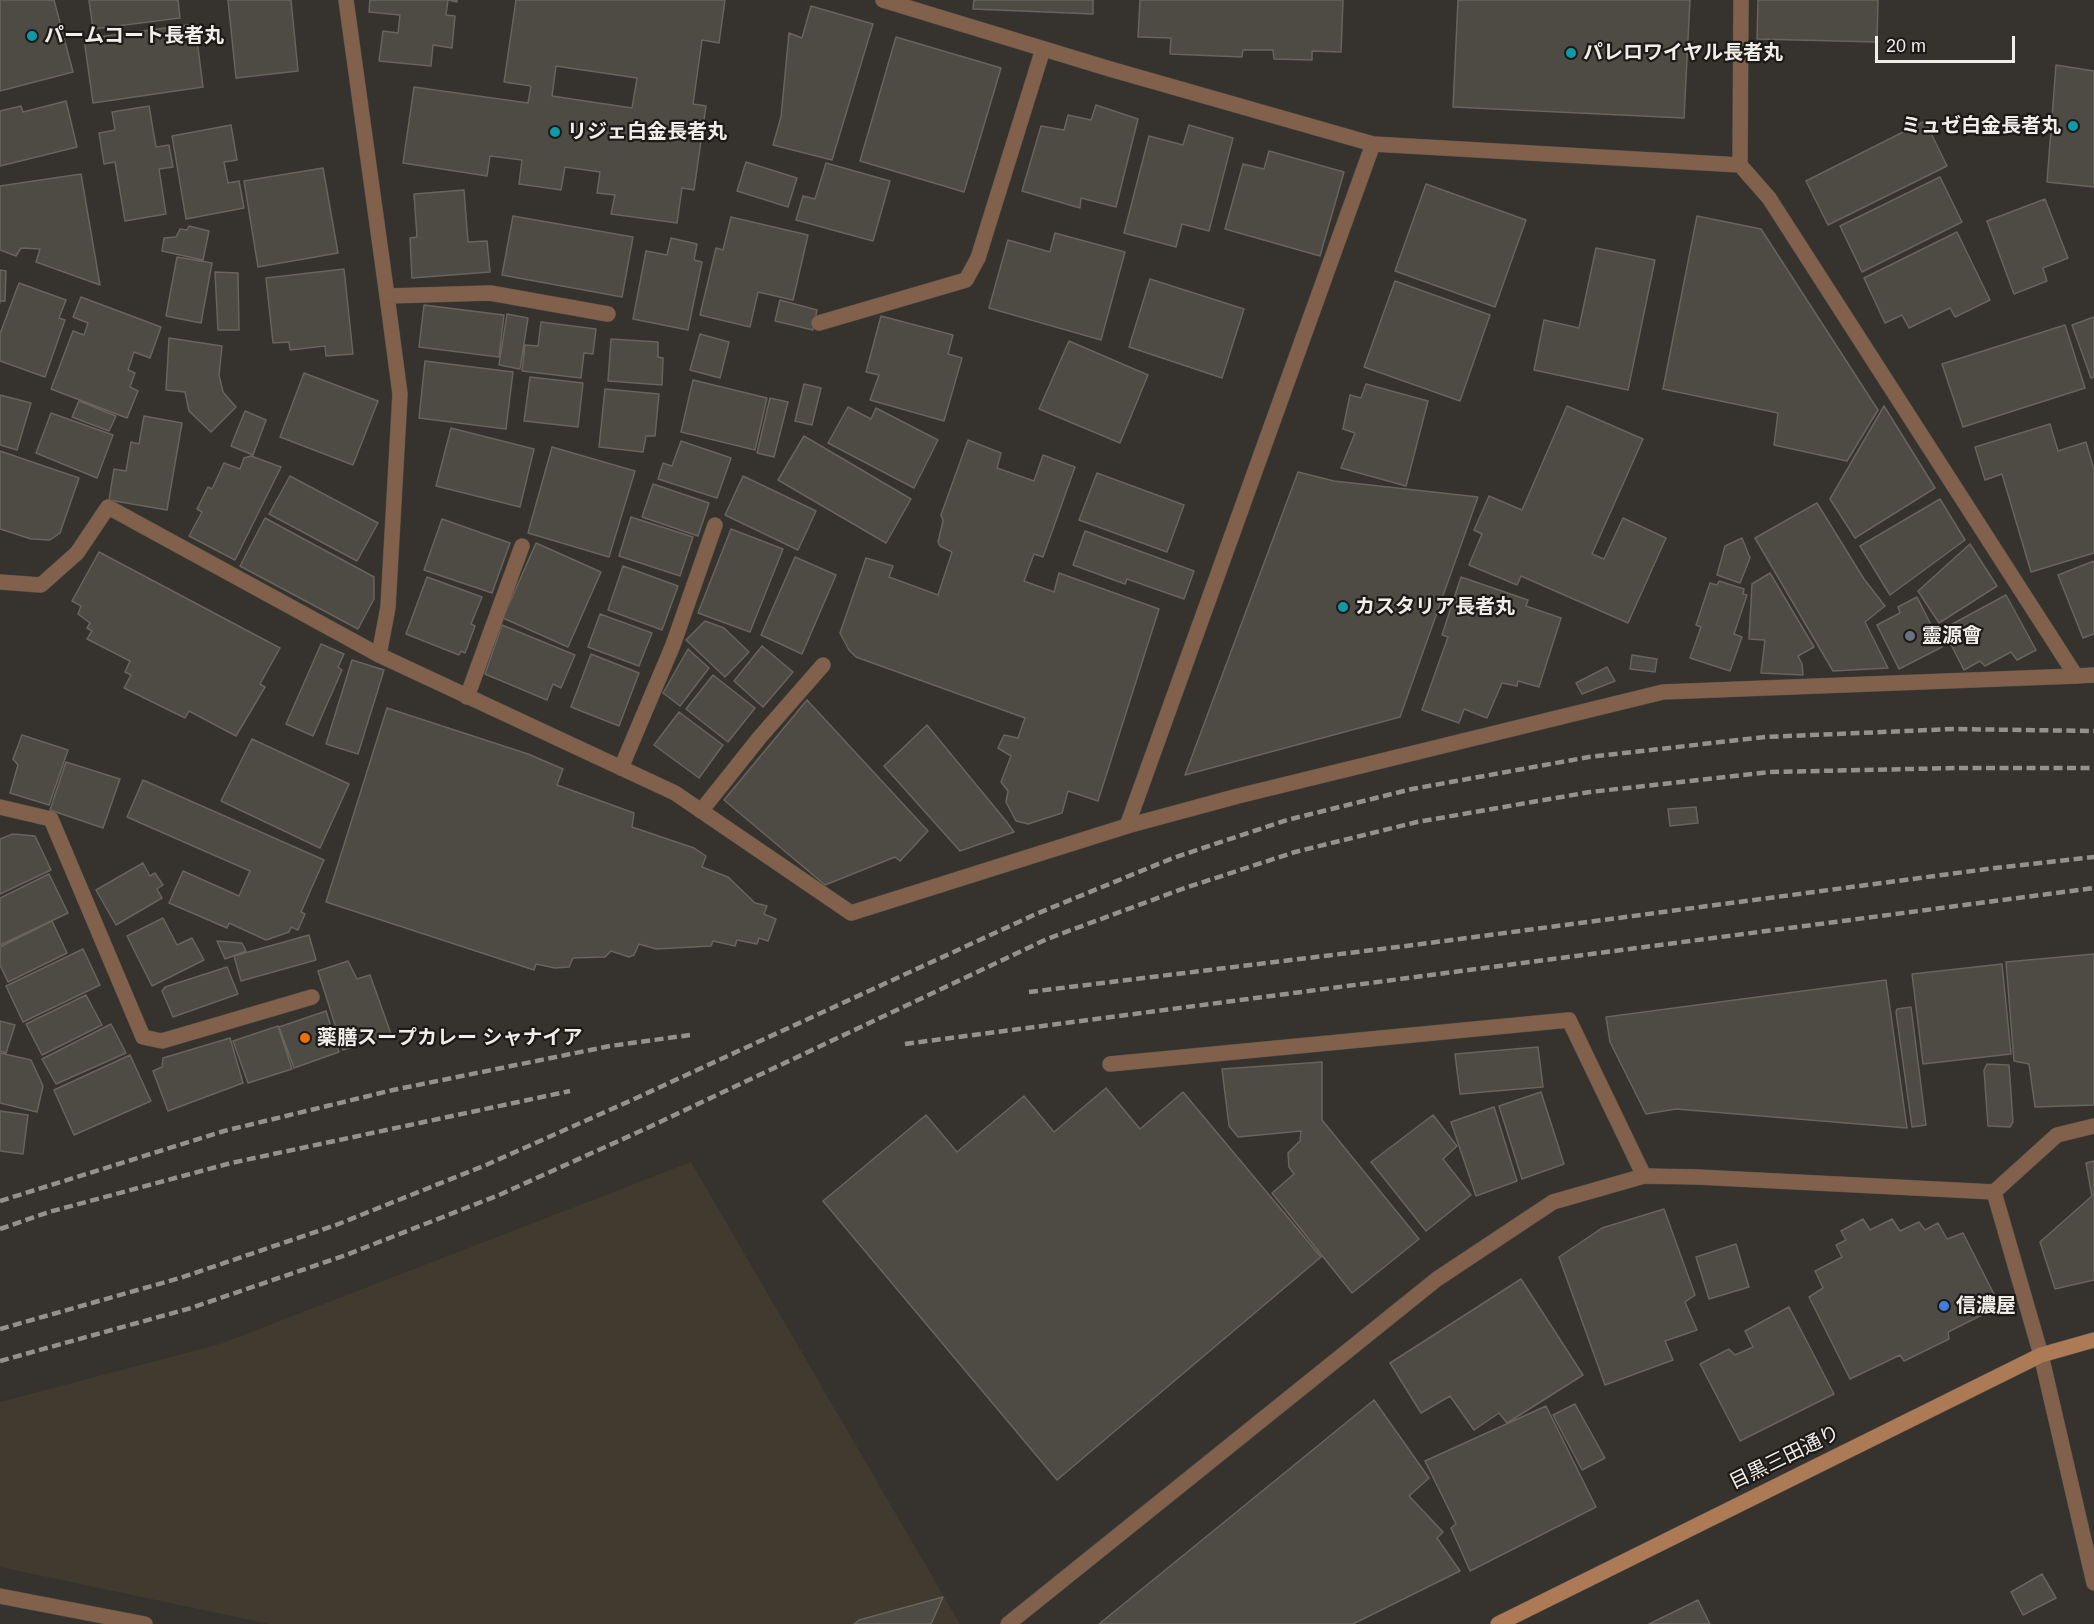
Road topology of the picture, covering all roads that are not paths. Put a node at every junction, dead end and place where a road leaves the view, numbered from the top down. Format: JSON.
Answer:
{"nodes":[{"id":1,"x":346,"y":0,"type":"edge"},
{"id":2,"x":884,"y":0,"type":"edge"},
{"id":3,"x":1741,"y":0,"type":"edge"},
{"id":4,"x":1043,"y":49,"type":"junction"},
{"id":5,"x":1373,"y":144,"type":"junction"},
{"id":6,"x":1740,"y":165,"type":"junction"},
{"id":7,"x":387,"y":296,"type":"junction"},
{"id":8,"x":608,"y":314,"type":"dead end"},
{"id":9,"x":819,"y":323,"type":"dead end"},
{"id":10,"x":715,"y":525,"type":"dead end"},
{"id":11,"x":522,"y":546,"type":"dead end"},
{"id":12,"x":0,"y":582,"type":"edge"},
{"id":13,"x":379,"y":655,"type":"junction"},
{"id":14,"x":823,"y":666,"type":"dead end"},
{"id":15,"x":2094,"y":675,"type":"edge"},
{"id":16,"x":2076,"y":676,"type":"junction"},
{"id":17,"x":467,"y":697,"type":"junction"},
{"id":18,"x":621,"y":768,"type":"junction"},
{"id":19,"x":0,"y":807,"type":"edge"},
{"id":20,"x":701,"y":812,"type":"junction"},
{"id":21,"x":1127,"y":826,"type":"junction"},
{"id":22,"x":312,"y":998,"type":"dead end"},
{"id":23,"x":1110,"y":1064,"type":"dead end"},
{"id":24,"x":2094,"y":1126,"type":"edge"},
{"id":25,"x":1644,"y":1176,"type":"junction"},
{"id":26,"x":1994,"y":1192,"type":"junction"},
{"id":27,"x":2094,"y":1340,"type":"edge"},
{"id":28,"x":2041,"y":1356,"type":"junction"},
{"id":29,"x":2094,"y":1583,"type":"edge"},
{"id":30,"x":0,"y":1596,"type":"edge"},
{"id":31,"x":69,"y":1617,"type":"edge"},
{"id":32,"x":145,"y":1624,"type":"edge"},
{"id":33,"x":1008,"y":1624,"type":"edge"},
{"id":34,"x":1498,"y":1624,"type":"edge"}],
"edges":[{"from":1,"to":7,"type":"street"},
{"from":2,"to":4,"type":"street"},
{"from":3,"to":6,"type":"street"},
{"from":4,"to":5,"type":"street"},
{"from":4,"to":9,"type":"street"},
{"from":5,"to":6,"type":"street"},
{"from":5,"to":21,"type":"street"},
{"from":6,"to":16,"type":"street"},
{"from":7,"to":8,"type":"street"},
{"from":7,"to":13,"type":"street"},
{"from":10,"to":18,"type":"street"},
{"from":11,"to":17,"type":"street"},
{"from":12,"to":13,"type":"street"},
{"from":13,"to":17,"type":"street"},
{"from":14,"to":20,"type":"street"},
{"from":15,"to":16,"type":"street"},
{"from":16,"to":21,"type":"street"},
{"from":17,"to":18,"type":"street"},
{"from":18,"to":20,"type":"street"},
{"from":19,"to":22,"type":"street"},
{"from":20,"to":21,"type":"street"},
{"from":23,"to":25,"type":"street"},
{"from":24,"to":26,"type":"street"},
{"from":25,"to":26,"type":"street"},
{"from":25,"to":33,"type":"street"},
{"from":26,"to":28,"type":"street"},
{"from":27,"to":28,"type":"street","name":"目黒三田通り"},
{"from":28,"to":29,"type":"street"},
{"from":28,"to":34,"type":"street","name":"目黒三田通り"},
{"from":30,"to":31,"type":"street"},
{"from":31,"to":32,"type":"street"}]}
